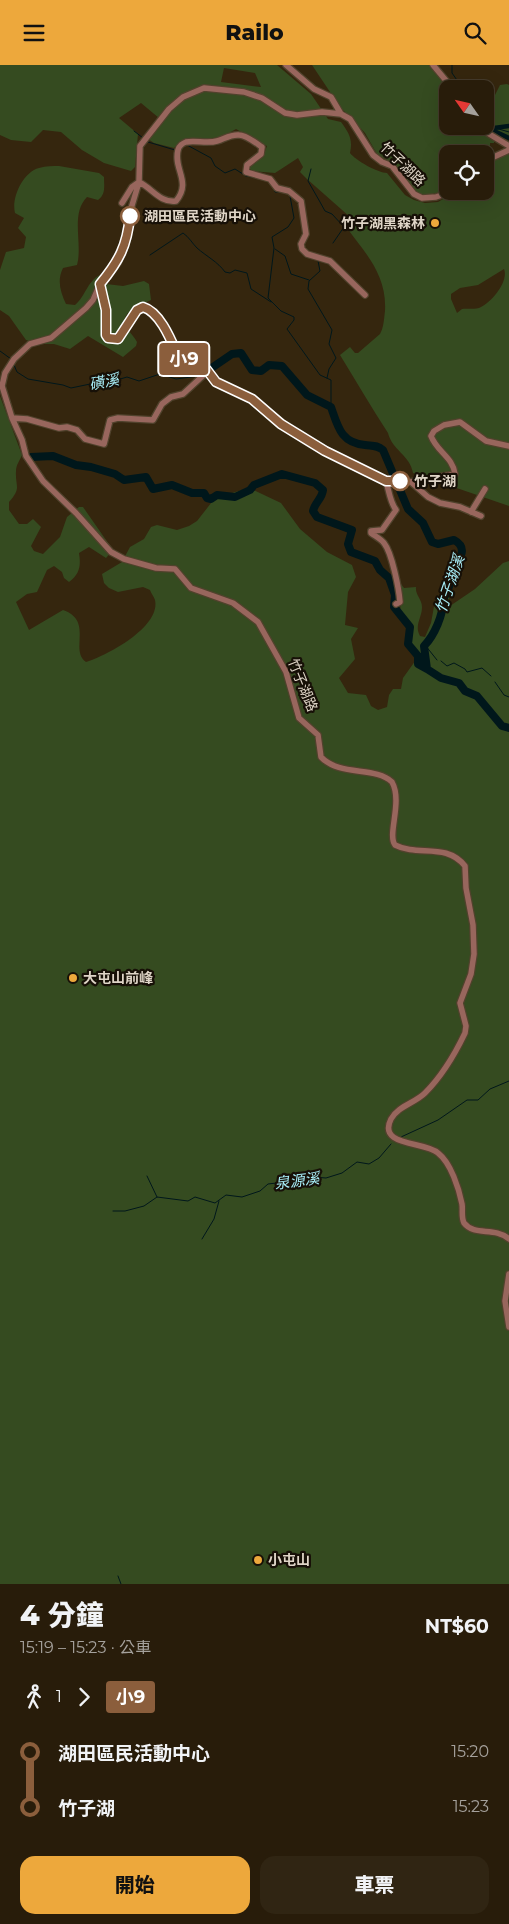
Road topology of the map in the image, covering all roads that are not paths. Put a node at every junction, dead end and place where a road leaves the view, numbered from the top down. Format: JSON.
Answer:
{"nodes":[{"id":1,"x":286,"y":65,"type":"edge"},
{"id":2,"x":433,"y":65,"type":"edge"},
{"id":3,"x":446,"y":80,"type":"edge"},
{"id":4,"x":341,"y":114,"type":"junction"},
{"id":5,"x":490,"y":135,"type":"edge"},
{"id":6,"x":509,"y":148,"type":"edge"},
{"id":7,"x":494,"y":156,"type":"edge"},
{"id":8,"x":139,"y":183,"type":"junction"},
{"id":9,"x":439,"y":196,"type":"edge"},
{"id":10,"x":122,"y":203,"type":"dead end"},
{"id":11,"x":100,"y":284,"type":"junction"},
{"id":12,"x":365,"y":295,"type":"dead end"},
{"id":13,"x":208,"y":371,"type":"junction"},
{"id":14,"x":12,"y":419,"type":"junction"},
{"id":15,"x":509,"y":446,"type":"edge"},
{"id":16,"x":386,"y":481,"type":"junction"},
{"id":17,"x":412,"y":482,"type":"junction"},
{"id":18,"x":485,"y":489,"type":"dead end"},
{"id":19,"x":470,"y":511,"type":"junction"},
{"id":20,"x":481,"y":516,"type":"dead end"},
{"id":21,"x":396,"y":604,"type":"dead end"},
{"id":22,"x":509,"y":1239,"type":"edge"},
{"id":23,"x":509,"y":1273,"type":"edge"},
{"id":24,"x":509,"y":1327,"type":"edge"}],
"edges":[{"from":1,"to":4,"type":"street"},
{"from":2,"to":3,"type":"street"},
{"from":4,"to":8,"type":"street","name":"竹子湖路"},
{"from":4,"to":9,"type":"street","name":"竹子湖路"},
{"from":5,"to":6,"type":"street"},
{"from":6,"to":7,"type":"street"},
{"from":8,"to":10,"type":"street"},
{"from":8,"to":11,"type":"street","name":"竹子湖路"},
{"from":8,"to":12,"type":"street"},
{"from":11,"to":13,"type":"street"},
{"from":11,"to":14,"type":"street","name":"竹子湖路"},
{"from":13,"to":14,"type":"street"},
{"from":13,"to":16,"type":"street"},
{"from":14,"to":22,"type":"street","name":"竹子湖路"},
{"from":15,"to":17,"type":"street"},
{"from":16,"to":17,"type":"street"},
{"from":16,"to":21,"type":"street"},
{"from":17,"to":19,"type":"street"},
{"from":18,"to":19,"type":"street"},
{"from":19,"to":20,"type":"street"},
{"from":23,"to":24,"type":"street"}]}
